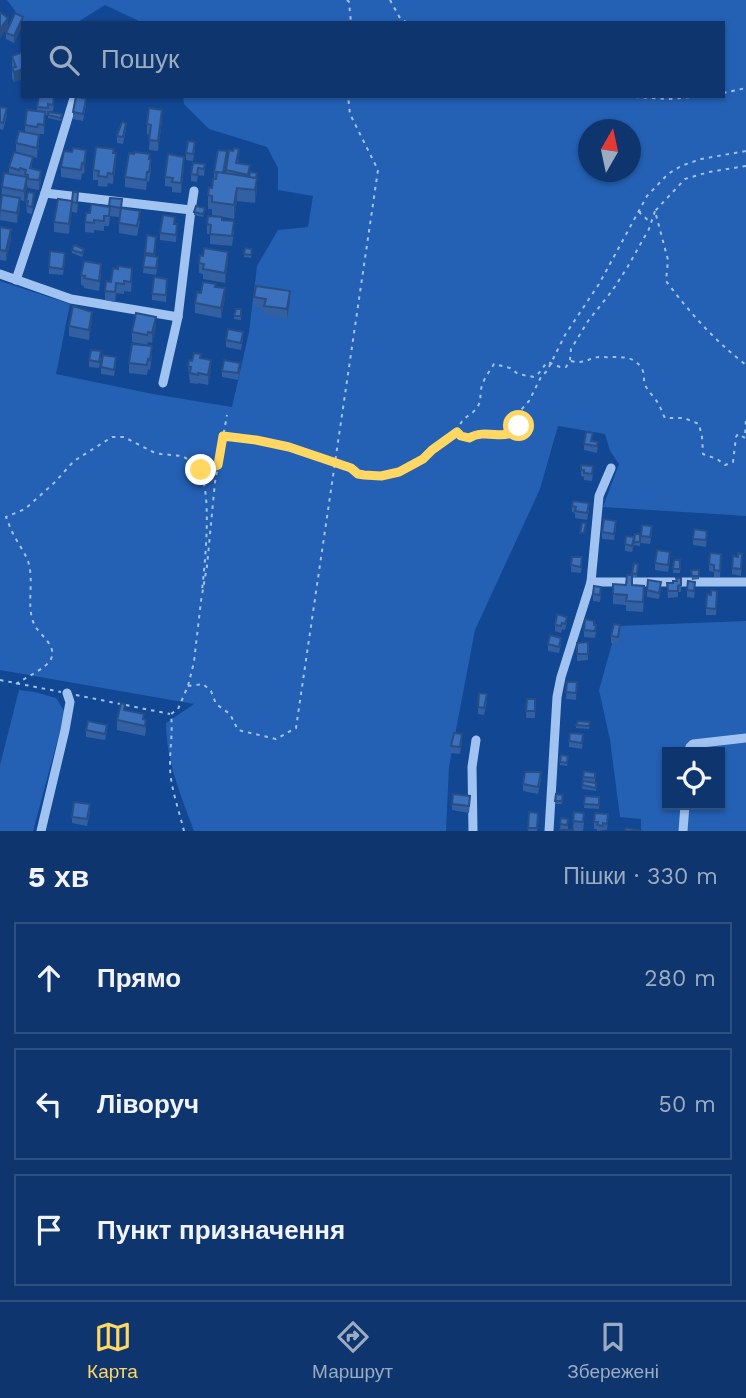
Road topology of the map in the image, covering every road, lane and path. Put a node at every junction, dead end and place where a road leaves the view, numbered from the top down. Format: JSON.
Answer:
{"nodes":[{"id":1,"x":390,"y":0,"type":"edge"},
{"id":2,"x":349,"y":1,"type":"edge"},
{"id":3,"x":351,"y":21,"type":"edge"},
{"id":4,"x":404,"y":21,"type":"edge"},
{"id":5,"x":746,"y":88,"type":"edge"},
{"id":6,"x":725,"y":93,"type":"edge"},
{"id":7,"x":74,"y":98,"type":"edge"},
{"id":8,"x":348,"y":98,"type":"edge"},
{"id":9,"x":651,"y":98,"type":"edge"},
{"id":10,"x":680,"y":98,"type":"edge"},
{"id":11,"x":746,"y":151,"type":"edge"},
{"id":12,"x":746,"y":166,"type":"edge"},
{"id":13,"x":194,"y":191,"type":"dead end"},
{"id":14,"x":45,"y":193,"type":"junction"},
{"id":15,"x":640,"y":207,"type":"junction"},
{"id":16,"x":191,"y":210,"type":"junction"},
{"id":17,"x":655,"y":211,"type":"junction"},
{"id":18,"x":650,"y":223,"type":"junction"},
{"id":19,"x":0,"y":274,"type":"edge"},
{"id":20,"x":16,"y":280,"type":"junction"},
{"id":21,"x":178,"y":317,"type":"junction"},
{"id":22,"x":569,"y":360,"type":"junction"},
{"id":23,"x":552,"y":363,"type":"junction"},
{"id":24,"x":746,"y":365,"type":"edge"},
{"id":25,"x":163,"y":383,"type":"dead end"},
{"id":26,"x":227,"y":415,"type":"dead end"},
{"id":27,"x":746,"y":418,"type":"edge"},
{"id":28,"x":457,"y":432,"type":"junction"},
{"id":29,"x":223,"y":436,"type":"junction"},
{"id":30,"x":335,"y":463,"type":"junction"},
{"id":31,"x":196,"y":465,"type":"junction"},
{"id":32,"x":218,"y":465,"type":"junction"},
{"id":33,"x":611,"y":468,"type":"dead end"},
{"id":34,"x":0,"y":515,"type":"edge"},
{"id":35,"x":6,"y":517,"type":"junction"},
{"id":36,"x":591,"y":582,"type":"junction"},
{"id":37,"x":746,"y":582,"type":"edge"},
{"id":38,"x":201,"y":601,"type":"junction"},
{"id":39,"x":0,"y":680,"type":"edge"},
{"id":40,"x":16,"y":684,"type":"junction"},
{"id":41,"x":188,"y":687,"type":"junction"},
{"id":42,"x":67,"y":693,"type":"junction"},
{"id":43,"x":172,"y":714,"type":"junction"},
{"id":44,"x":746,"y":738,"type":"edge"},
{"id":45,"x":476,"y":740,"type":"dead end"},
{"id":46,"x":690,"y":747,"type":"edge"},
{"id":47,"x":685,"y":810,"type":"edge"},
{"id":48,"x":41,"y":831,"type":"edge"},
{"id":49,"x":184,"y":831,"type":"edge"},
{"id":50,"x":474,"y":831,"type":"edge"},
{"id":51,"x":549,"y":831,"type":"edge"},
{"id":52,"x":683,"y":831,"type":"edge"}],
"edges":[{"from":1,"to":4,"type":"path"},
{"from":2,"to":3,"type":"path"},
{"from":5,"to":6,"type":"path"},
{"from":7,"to":14,"type":"street"},
{"from":8,"to":30,"type":"path"},
{"from":9,"to":10,"type":"path"},
{"from":11,"to":15,"type":"path"},
{"from":12,"to":17,"type":"path"},
{"from":13,"to":16,"type":"street"},
{"from":14,"to":16,"type":"street"},
{"from":14,"to":20,"type":"street"},
{"from":15,"to":18,"type":"path"},
{"from":15,"to":23,"type":"path"},
{"from":16,"to":21,"type":"street"},
{"from":17,"to":18,"type":"path"},
{"from":17,"to":24,"type":"path"},
{"from":18,"to":22,"type":"path"},
{"from":19,"to":20,"type":"street"},
{"from":20,"to":21,"type":"street"},
{"from":21,"to":25,"type":"street"},
{"from":22,"to":23,"type":"path"},
{"from":22,"to":27,"type":"path"},
{"from":23,"to":28,"type":"path"},
{"from":23,"to":28,"type":"path"},
{"from":26,"to":29,"type":"path"},
{"from":28,"to":30,"type":"path"},
{"from":29,"to":30,"type":"path"},
{"from":29,"to":32,"type":"path"},
{"from":30,"to":41,"type":"path"},
{"from":31,"to":32,"type":"path"},
{"from":31,"to":35,"type":"path"},
{"from":31,"to":38,"type":"path"},
{"from":32,"to":38,"type":"path"},
{"from":33,"to":36,"type":"street"},
{"from":34,"to":35,"type":"path"},
{"from":35,"to":40,"type":"path"},
{"from":36,"to":37,"type":"street"},
{"from":36,"to":51,"type":"street"},
{"from":38,"to":41,"type":"path"},
{"from":39,"to":40,"type":"path"},
{"from":40,"to":42,"type":"path"},
{"from":41,"to":43,"type":"path"},
{"from":42,"to":43,"type":"path"},
{"from":42,"to":48,"type":"street"},
{"from":43,"to":49,"type":"path"},
{"from":44,"to":46,"type":"street"},
{"from":45,"to":50,"type":"street"},
{"from":47,"to":52,"type":"street"}]}
